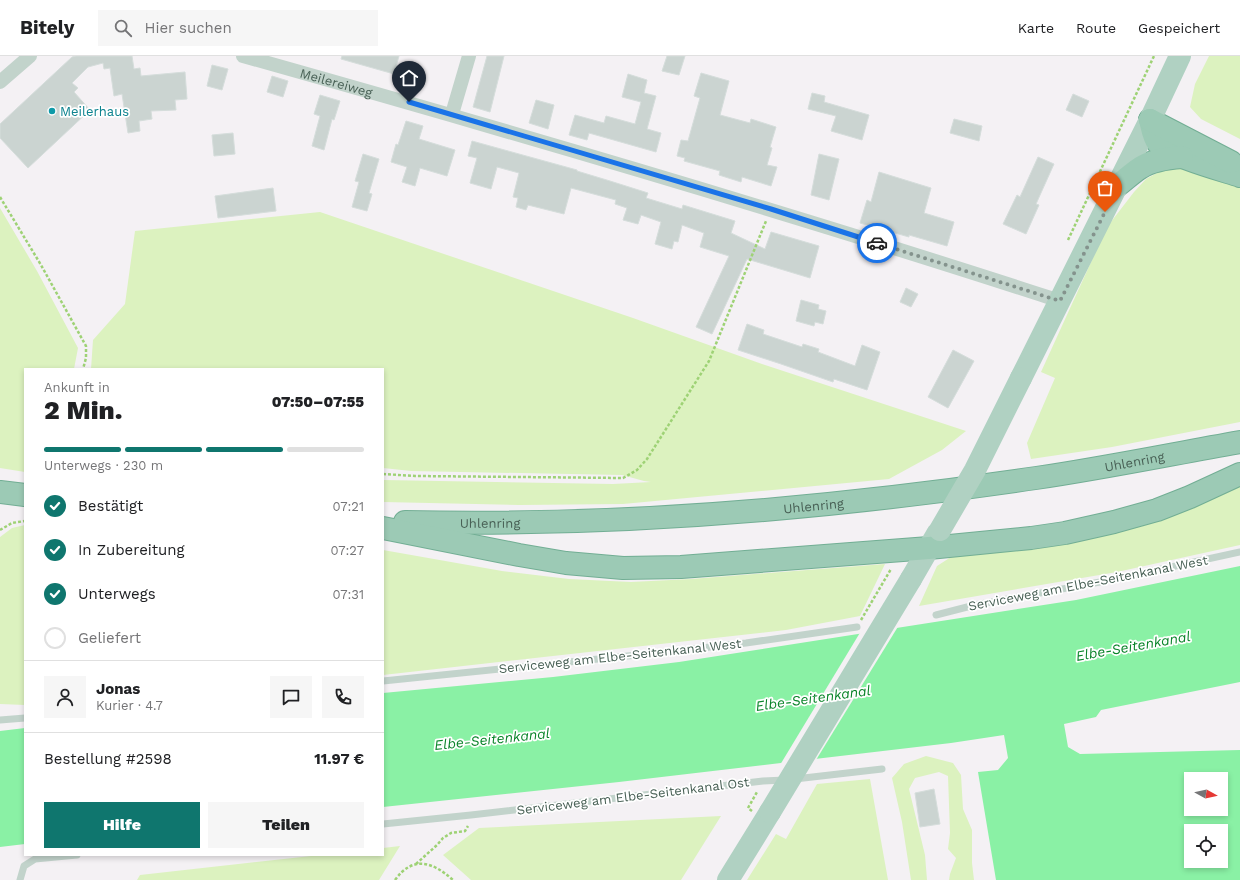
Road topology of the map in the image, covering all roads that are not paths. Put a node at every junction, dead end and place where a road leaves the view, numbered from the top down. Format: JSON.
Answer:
{"nodes":[{"id":1,"x":30,"y":56,"type":"edge"},
{"id":2,"x":243,"y":56,"type":"edge"},
{"id":3,"x":469,"y":56,"type":"edge"},
{"id":4,"x":1180,"y":56,"type":"edge"},
{"id":5,"x":0,"y":82,"type":"edge"},
{"id":6,"x":452,"y":114,"type":"junction"},
{"id":7,"x":1150,"y":120,"type":"junction"},
{"id":8,"x":1182,"y":157,"type":"junction"},
{"id":9,"x":1240,"y":167,"type":"edge"},
{"id":10,"x":1240,"y":176,"type":"edge"},
{"id":11,"x":1117,"y":186,"type":"junction"},
{"id":12,"x":1060,"y":301,"type":"junction"},
{"id":13,"x":1240,"y":435,"type":"edge"},
{"id":14,"x":1240,"y":442,"type":"edge"},
{"id":15,"x":1216,"y":446,"type":"junction"},
{"id":16,"x":1240,"y":474,"type":"edge"},
{"id":17,"x":0,"y":492,"type":"edge"},
{"id":18,"x":24,"y":495,"type":"edge"},
{"id":19,"x":384,"y":522,"type":"edge"},
{"id":20,"x":384,"y":528,"type":"edge"},
{"id":21,"x":935,"y":539,"type":"junction"},
{"id":22,"x":1240,"y":552,"type":"edge"},
{"id":23,"x":895,"y":559,"type":"junction"},
{"id":24,"x":912,"y":576,"type":"junction"},
{"id":25,"x":936,"y":615,"type":"dead end"},
{"id":26,"x":857,"y":627,"type":"road end"},
{"id":27,"x":384,"y":681,"type":"edge"},
{"id":28,"x":24,"y":718,"type":"edge"},
{"id":29,"x":0,"y":720,"type":"edge"},
{"id":30,"x":882,"y":769,"type":"dead end"},
{"id":31,"x":384,"y":824,"type":"edge"},
{"id":32,"x":66,"y":856,"type":"edge"},
{"id":33,"x":20,"y":880,"type":"edge"},
{"id":34,"x":728,"y":880,"type":"edge"}],
"edges":[{"from":1,"to":5,"type":"street"},
{"from":2,"to":6,"type":"street","name":"Meilereiweg"},
{"from":3,"to":6,"type":"street"},
{"from":4,"to":7,"type":"main road"},
{"from":6,"to":12,"type":"street","name":"Meilereiweg"},
{"from":7,"to":8,"type":"highway"},
{"from":7,"to":9,"type":"highway"},
{"from":7,"to":11,"type":"main road"},
{"from":8,"to":10,"type":"highway"},
{"from":8,"to":11,"type":"highway"},
{"from":11,"to":12,"type":"main road"},
{"from":12,"to":21,"type":"main road","bridge":true},
{"from":13,"to":15,"type":"highway"},
{"from":14,"to":15,"type":"highway","name":"Uhlenring"},
{"from":15,"to":19,"type":"highway","name":"Uhlenring"},
{"from":16,"to":21,"type":"highway"},
{"from":17,"to":18,"type":"highway"},
{"from":20,"to":23,"type":"highway"},
{"from":21,"to":23,"type":"highway"},
{"from":21,"to":24,"type":"main road"},
{"from":22,"to":25,"type":"lane","name":"Serviceweg am Elbe-Seitenkanal West"},
{"from":23,"to":24,"type":"highway"},
{"from":24,"to":34,"type":"main road","bridge":true},
{"from":26,"to":27,"type":"lane","name":"Serviceweg am Elbe-Seitenkanal West"},
{"from":28,"to":29,"type":"lane"},
{"from":30,"to":31,"type":"lane","name":"Serviceweg am Elbe-Seitenkanal Ost"},
{"from":32,"to":33,"type":"lane"}]}
